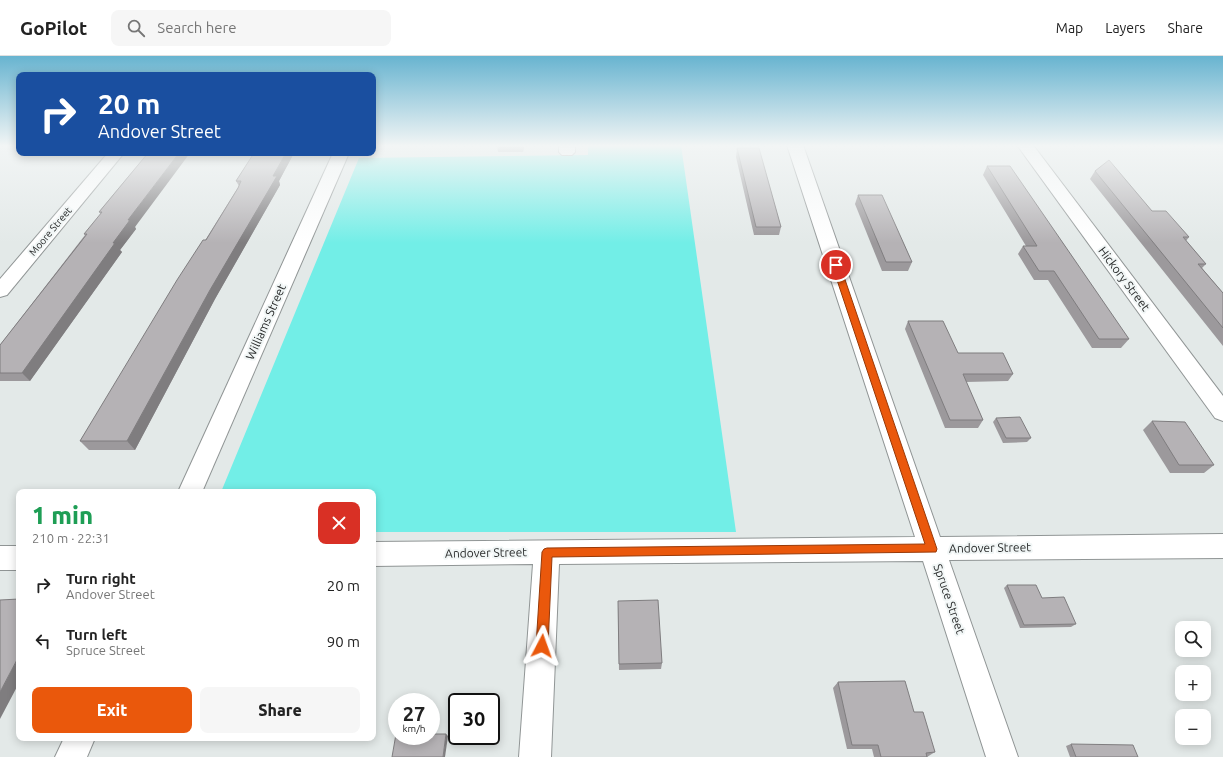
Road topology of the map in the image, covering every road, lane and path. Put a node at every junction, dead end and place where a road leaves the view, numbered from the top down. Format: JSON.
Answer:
{"nodes":[{"id":1,"x":95,"y":178,"type":"edge"},
{"id":2,"x":330,"y":178,"type":"edge"},
{"id":3,"x":806,"y":178,"type":"edge"},
{"id":4,"x":1049,"y":178,"type":"edge"},
{"id":5,"x":0,"y":290,"type":"edge"},
{"id":6,"x":1223,"y":412,"type":"edge"},
{"id":7,"x":191,"y":489,"type":"edge"},
{"id":8,"x":1223,"y":546,"type":"edge"},
{"id":9,"x":932,"y":549,"type":"junction"},
{"id":10,"x":547,"y":552,"type":"junction"},
{"id":11,"x":376,"y":554,"type":"edge"},
{"id":12,"x":0,"y":558,"type":"edge"},
{"id":13,"x":16,"y":558,"type":"edge"},
{"id":14,"x":79,"y":741,"type":"edge"},
{"id":15,"x":71,"y":757,"type":"edge"},
{"id":16,"x":535,"y":757,"type":"edge"},
{"id":17,"x":1002,"y":757,"type":"edge"}],
"edges":[{"from":1,"to":5,"type":"street","name":"Moore Street"},
{"from":2,"to":7,"type":"street","name":"Williams Street"},
{"from":3,"to":9,"type":"street","name":"Spruce Street"},
{"from":4,"to":6,"type":"street","name":"Hickory Street"},
{"from":8,"to":9,"type":"street","name":"Andover Street"},
{"from":9,"to":10,"type":"street","name":"Andover Street"},
{"from":9,"to":17,"type":"street","name":"Spruce Street"},
{"from":10,"to":11,"type":"street","name":"Andover Street"},
{"from":10,"to":16,"type":"street"},
{"from":12,"to":13,"type":"street"},
{"from":14,"to":15,"type":"street"}]}
